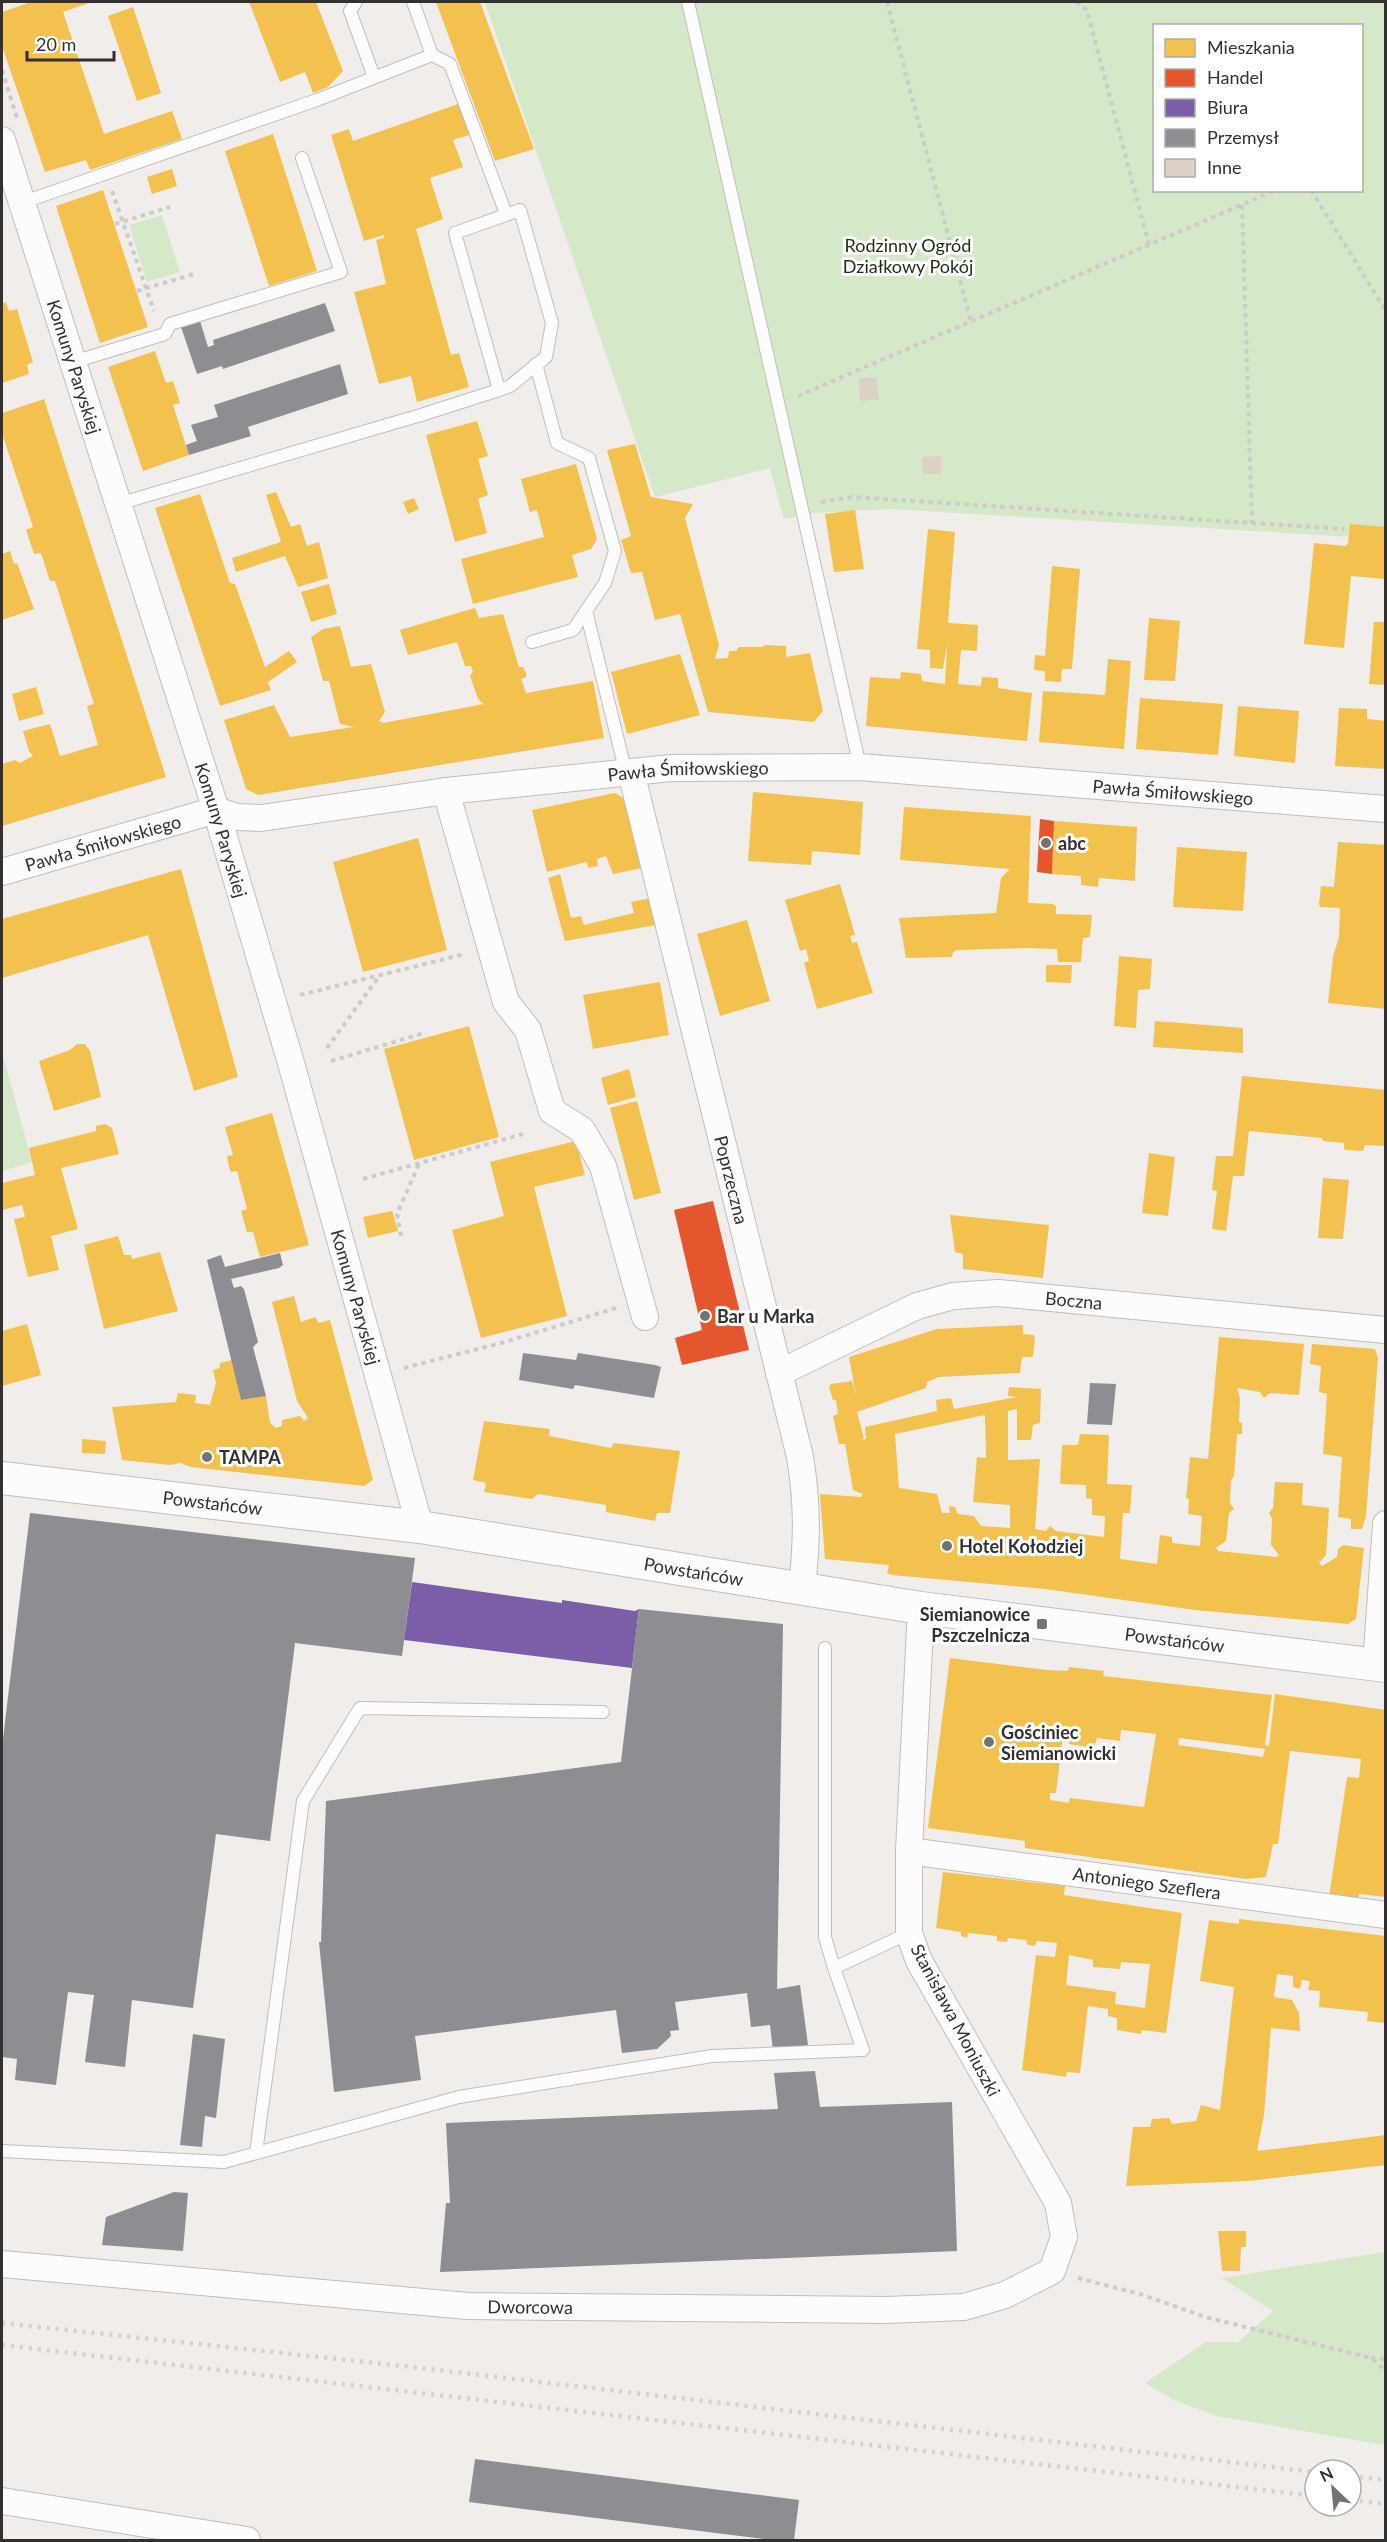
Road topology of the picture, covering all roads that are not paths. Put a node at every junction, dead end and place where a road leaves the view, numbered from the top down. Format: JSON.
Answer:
{"nodes":[{"id":1,"x":356,"y":2,"type":"edge"},
{"id":2,"x":413,"y":2,"type":"edge"},
{"id":3,"x":688,"y":2,"type":"edge"},
{"id":4,"x":432,"y":55,"type":"junction"},
{"id":5,"x":374,"y":77,"type":"junction"},
{"id":6,"x":2,"y":140,"type":"edge"},
{"id":7,"x":302,"y":158,"type":"dead end"},
{"id":8,"x":21,"y":203,"type":"junction"},
{"id":9,"x":506,"y":214,"type":"junction"},
{"id":10,"x":73,"y":362,"type":"junction"},
{"id":11,"x":536,"y":364,"type":"junction"},
{"id":12,"x":499,"y":390,"type":"junction"},
{"id":13,"x":118,"y":504,"type":"junction"},
{"id":14,"x":586,"y":611,"type":"junction"},
{"id":15,"x":532,"y":642,"type":"dead end"},
{"id":16,"x":860,"y":767,"type":"junction"},
{"id":17,"x":628,"y":772,"type":"junction"},
{"id":18,"x":446,"y":791,"type":"junction"},
{"id":19,"x":1386,"y":809,"type":"edge"},
{"id":20,"x":216,"y":810,"type":"junction"},
{"id":21,"x":2,"y":872,"type":"edge"},
{"id":22,"x":643,"y":1309,"type":"road end"},
{"id":23,"x":1386,"y":1330,"type":"edge"},
{"id":24,"x":778,"y":1373,"type":"junction"},
{"id":25,"x":2,"y":1478,"type":"edge"},
{"id":26,"x":1386,"y":1524,"type":"edge"},
{"id":27,"x":420,"y":1527,"type":"junction"},
{"id":28,"x":802,"y":1589,"type":"junction"},
{"id":29,"x":921,"y":1608,"type":"junction"},
{"id":30,"x":825,"y":1648,"type":"dead end"},
{"id":31,"x":1381,"y":1666,"type":"edge"},
{"id":32,"x":603,"y":1712,"type":"dead end"},
{"id":33,"x":909,"y":1851,"type":"junction"},
{"id":34,"x":1386,"y":1915,"type":"edge"},
{"id":35,"x":909,"y":1934,"type":"junction"},
{"id":36,"x":834,"y":1968,"type":"junction"},
{"id":37,"x":2,"y":2151,"type":"edge"},
{"id":38,"x":256,"y":2153,"type":"junction"},
{"id":39,"x":2,"y":2264,"type":"edge"},
{"id":40,"x":1052,"y":2271,"type":"joint"},
{"id":41,"x":2,"y":2501,"type":"edge"},
{"id":42,"x":247,"y":2541,"type":"edge"}],
"edges":[{"from":1,"to":5,"type":"lane"},
{"from":2,"to":4,"type":"lane"},
{"from":3,"to":16,"type":"lane"},
{"from":4,"to":5,"type":"lane"},
{"from":4,"to":9,"type":"lane"},
{"from":5,"to":8,"type":"lane"},
{"from":6,"to":8,"type":"street","name":"Komuny Paryskiej"},
{"from":7,"to":10,"type":"lane"},
{"from":8,"to":10,"type":"street","name":"Komuny Paryskiej"},
{"from":9,"to":11,"type":"lane"},
{"from":9,"to":12,"type":"lane"},
{"from":10,"to":13,"type":"street","name":"Komuny Paryskiej"},
{"from":11,"to":12,"type":"lane"},
{"from":11,"to":14,"type":"lane"},
{"from":12,"to":13,"type":"lane"},
{"from":13,"to":20,"type":"street","name":"Komuny Paryskiej"},
{"from":14,"to":15,"type":"lane"},
{"from":14,"to":17,"type":"lane"},
{"from":16,"to":17,"type":"street","name":"Pawła Śmiłowskiego"},
{"from":16,"to":19,"type":"street","name":"Pawła Śmiłowskiego"},
{"from":17,"to":18,"type":"street","name":"Pawła Śmiłowskiego"},
{"from":17,"to":24,"type":"street","name":"Poprzeczna"},
{"from":18,"to":20,"type":"street","name":"Pawła Śmiłowskiego"},
{"from":18,"to":22,"type":"street"},
{"from":20,"to":21,"type":"street","name":"Pawła Śmiłowskiego"},
{"from":20,"to":27,"type":"street","name":"Komuny Paryskiej"},
{"from":23,"to":24,"type":"street","name":"Boczna"},
{"from":24,"to":28,"type":"street","name":"Poprzeczna"},
{"from":25,"to":27,"type":"street","name":"Powstańców"},
{"from":26,"to":31,"type":"street"},
{"from":27,"to":28,"type":"street","name":"Powstańców"},
{"from":28,"to":29,"type":"street","name":"Powstańców"},
{"from":29,"to":31,"type":"street","name":"Powstańców"},
{"from":29,"to":33,"type":"street","name":"Stanisława Moniuszki"},
{"from":30,"to":36,"type":"lane"},
{"from":32,"to":38,"type":"lane"},
{"from":33,"to":34,"type":"street","name":"Antoniego Szeflera"},
{"from":33,"to":35,"type":"street","name":"Stanisława Moniuszki"},
{"from":35,"to":36,"type":"lane"},
{"from":35,"to":40,"type":"street","name":"Stanisława Moniuszki"},
{"from":36,"to":38,"type":"lane"},
{"from":37,"to":38,"type":"lane"},
{"from":39,"to":40,"type":"street","name":"Dworcowa"},
{"from":41,"to":42,"type":"street"}]}
